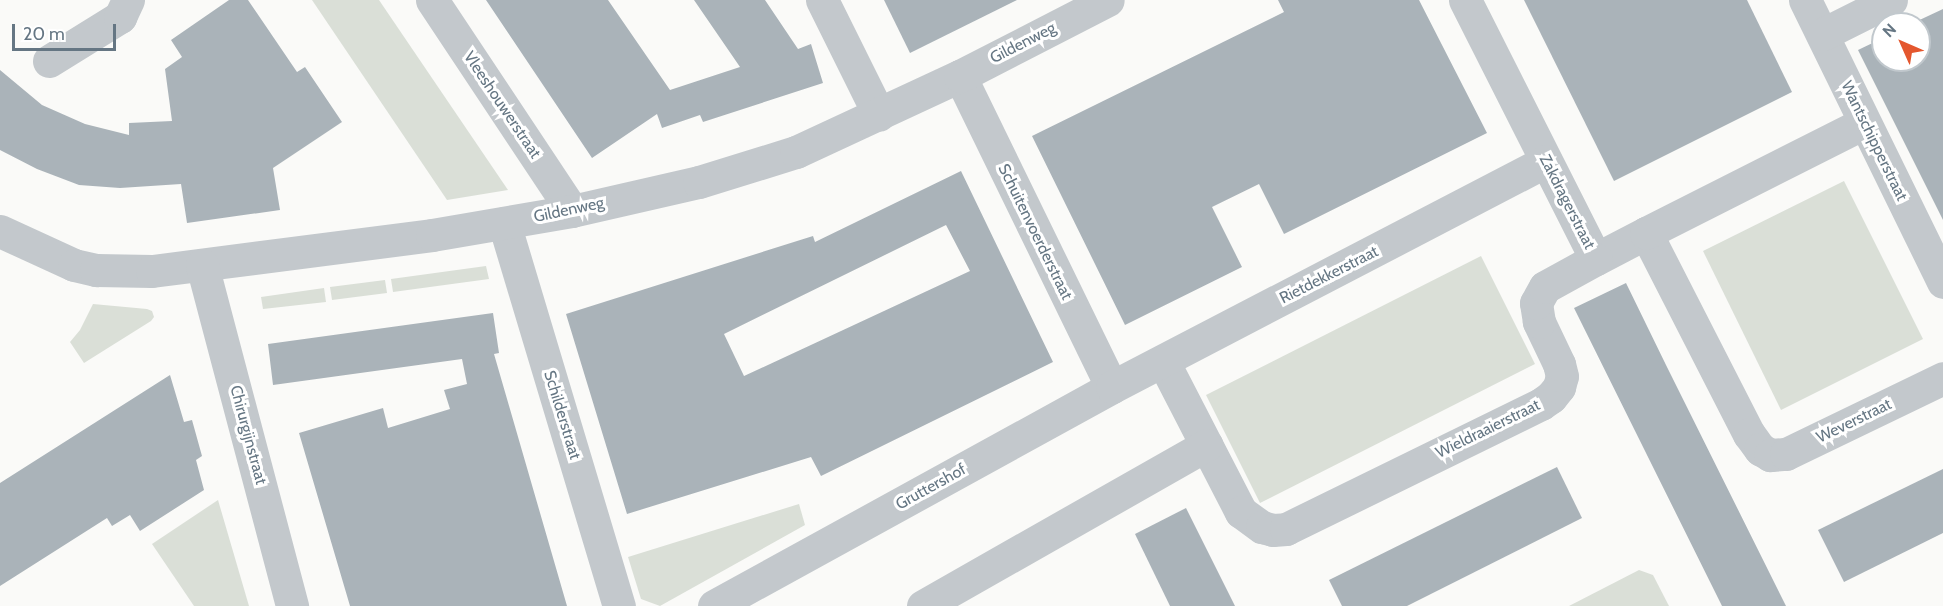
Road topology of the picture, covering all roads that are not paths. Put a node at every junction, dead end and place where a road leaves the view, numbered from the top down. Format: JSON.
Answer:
{"nodes":[{"id":1,"x":128,"y":0,"type":"edge"},
{"id":2,"x":432,"y":0,"type":"edge"},
{"id":3,"x":822,"y":0,"type":"edge"},
{"id":4,"x":1108,"y":0,"type":"edge"},
{"id":5,"x":1465,"y":0,"type":"edge"},
{"id":6,"x":1805,"y":0,"type":"edge"},
{"id":7,"x":1891,"y":0,"type":"edge"},
{"id":8,"x":1822,"y":34,"type":"junction"},
{"id":9,"x":49,"y":62,"type":"dead end"},
{"id":10,"x":960,"y":76,"type":"junction"},
{"id":11,"x":879,"y":115,"type":"junction"},
{"id":12,"x":1864,"y":123,"type":"junction"},
{"id":13,"x":1546,"y":161,"type":"junction"},
{"id":14,"x":573,"y":211,"type":"junction"},
{"id":15,"x":504,"y":223,"type":"junction"},
{"id":16,"x":0,"y":231,"type":"edge"},
{"id":17,"x":1646,"y":233,"type":"junction"},
{"id":18,"x":1596,"y":258,"type":"junction"},
{"id":19,"x":202,"y":265,"type":"junction"},
{"id":20,"x":1943,"y":282,"type":"edge"},
{"id":21,"x":1163,"y":361,"type":"junction"},
{"id":22,"x":1943,"y":378,"type":"edge"},
{"id":23,"x":1112,"y":387,"type":"junction"},
{"id":24,"x":1206,"y":446,"type":"junction"},
{"id":25,"x":755,"y":596,"type":"edge"},
{"id":26,"x":292,"y":606,"type":"edge"},
{"id":27,"x":619,"y":606,"type":"edge"},
{"id":28,"x":714,"y":606,"type":"edge"},
{"id":29,"x":923,"y":606,"type":"edge"}],
"edges":[{"from":1,"to":9,"type":"street"},
{"from":2,"to":14,"type":"street","name":"Vleeshouwerstraat"},
{"from":3,"to":11,"type":"street"},
{"from":4,"to":10,"type":"street","name":"Gildenweg"},
{"from":5,"to":13,"type":"street","name":"Zakdragerstraat"},
{"from":6,"to":8,"type":"street","name":"Wantschipperstraat"},
{"from":7,"to":8,"type":"street"},
{"from":8,"to":12,"type":"street","name":"Wantschipperstraat"},
{"from":10,"to":11,"type":"street","name":"Gildenweg"},
{"from":10,"to":23,"type":"street","name":"Schuitenvoerderstraat"},
{"from":11,"to":14,"type":"street","name":"Gildenweg"},
{"from":12,"to":17,"type":"street","name":"Zakdragerstraat"},
{"from":12,"to":20,"type":"street","name":"Wantschipperstraat"},
{"from":13,"to":18,"type":"street","name":"Zakdragerstraat"},
{"from":13,"to":21,"type":"street","name":"Rietdekkerstraat"},
{"from":14,"to":15,"type":"street","name":"Gildenweg"},
{"from":15,"to":19,"type":"street","name":"Gildenweg"},
{"from":15,"to":27,"type":"street","name":"Schilderstraat"},
{"from":16,"to":19,"type":"street","name":"Gildenweg"},
{"from":17,"to":18,"type":"street","name":"Zakdragerstraat"},
{"from":17,"to":22,"type":"street","name":"Weverstraat"},
{"from":18,"to":24,"type":"street","name":"Wieldraaierstraat"},
{"from":19,"to":26,"type":"street","name":"Chirurgijnstraat"},
{"from":21,"to":23,"type":"street","name":"Rietdekkerstraat"},
{"from":21,"to":24,"type":"street"},
{"from":23,"to":25,"type":"street","name":"Gruttershof"},
{"from":24,"to":29,"type":"street"},
{"from":25,"to":28,"type":"street","name":"Gruttershof"}]}
